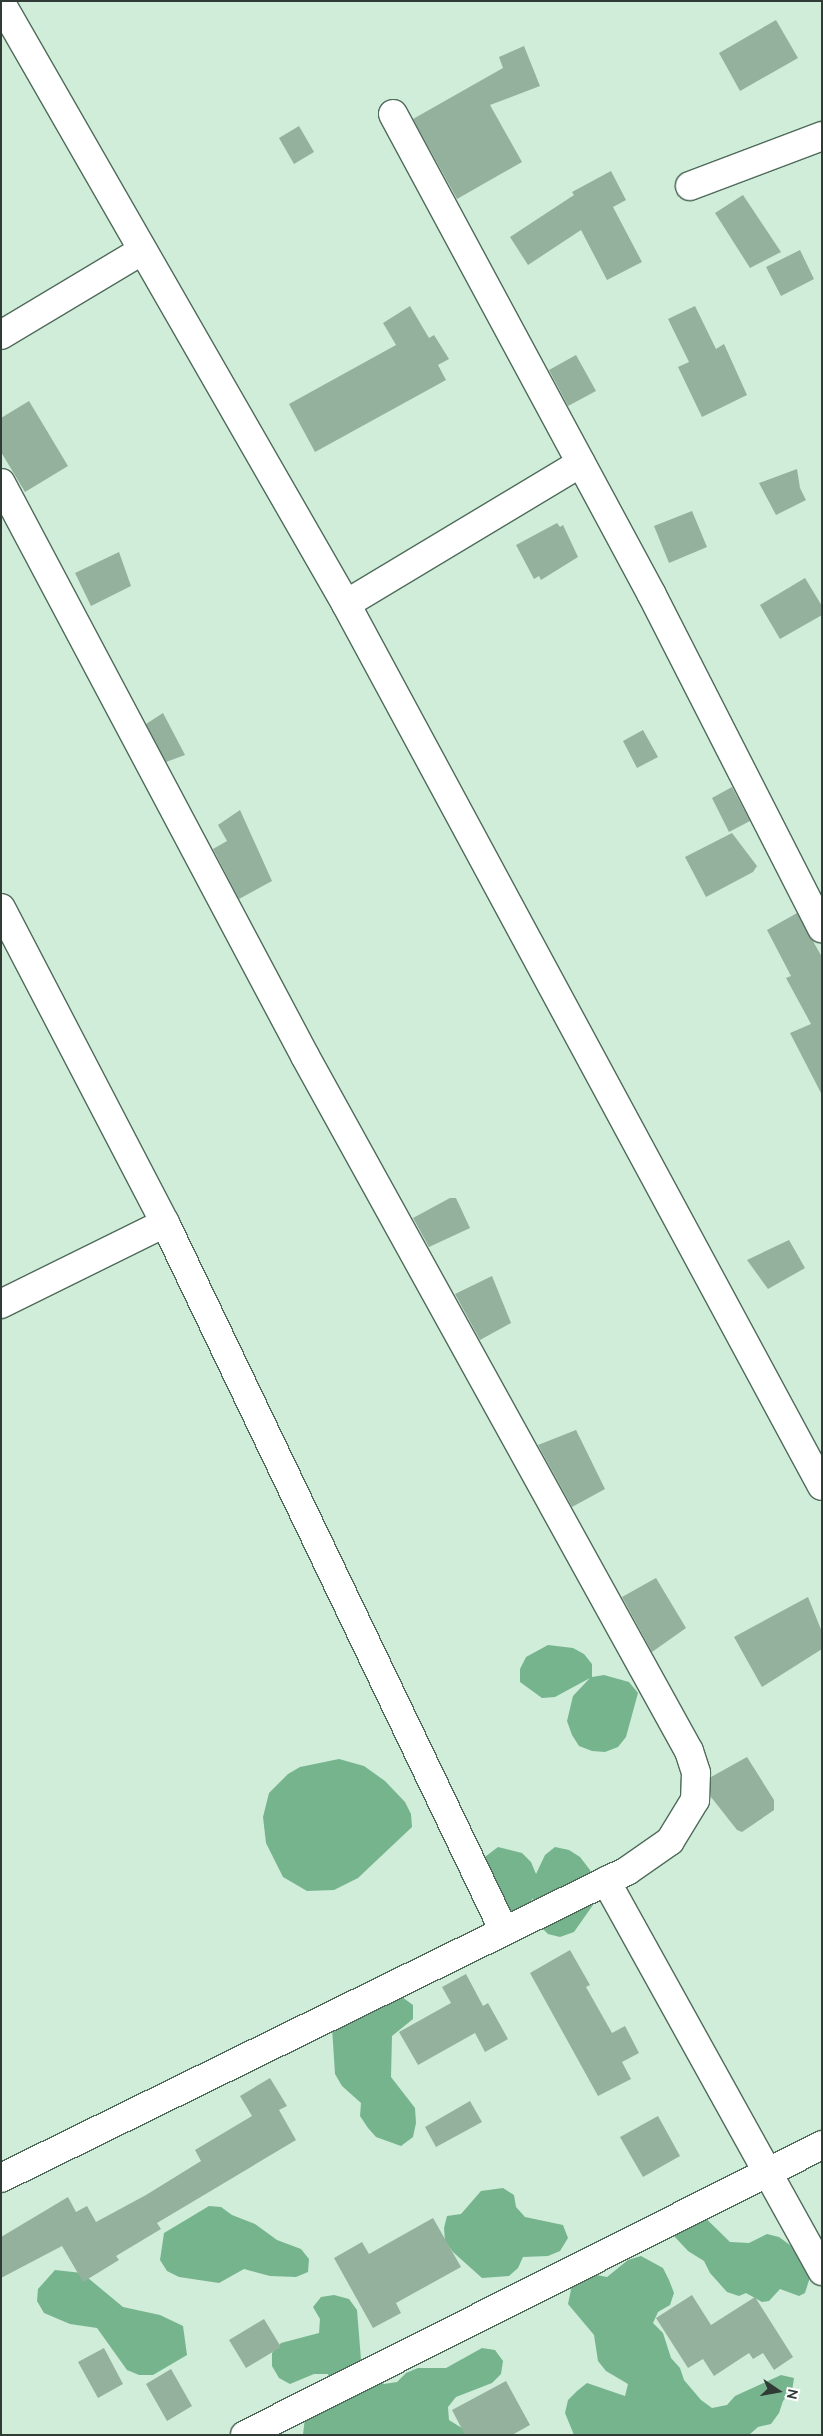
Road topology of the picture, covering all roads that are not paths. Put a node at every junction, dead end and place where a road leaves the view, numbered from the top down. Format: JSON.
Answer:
{"nodes":[{"id":1,"x":4,"y":15,"type":"edge"},
{"id":2,"x":393,"y":114,"type":"dead end"},
{"id":3,"x":822,"y":136,"type":"edge"},
{"id":4,"x":690,"y":186,"type":"dead end"},
{"id":5,"x":143,"y":250,"type":"junction"},
{"id":6,"x":1,"y":335,"type":"edge"},
{"id":7,"x":581,"y":464,"type":"junction"},
{"id":8,"x":1,"y":483,"type":"edge"},
{"id":9,"x":346,"y":604,"type":"junction"},
{"id":10,"x":815,"y":897,"type":"edge"},
{"id":11,"x":1,"y":908,"type":"edge"},
{"id":12,"x":822,"y":928,"type":"edge"},
{"id":13,"x":165,"y":1223,"type":"junction"},
{"id":14,"x":1,"y":1304,"type":"edge"},
{"id":15,"x":822,"y":1486,"type":"edge"},
{"id":16,"x":606,"y":1881,"type":"junction"},
{"id":17,"x":504,"y":1931,"type":"junction"},
{"id":18,"x":822,"y":2145,"type":"edge"},
{"id":19,"x":766,"y":2170,"type":"junction"},
{"id":20,"x":1,"y":2178,"type":"edge"},
{"id":21,"x":822,"y":2271,"type":"edge"},
{"id":22,"x":245,"y":2435,"type":"edge"}],
"edges":[{"from":1,"to":5,"type":"street"},
{"from":2,"to":7,"type":"street"},
{"from":3,"to":4,"type":"street"},
{"from":5,"to":6,"type":"street"},
{"from":5,"to":9,"type":"street"},
{"from":7,"to":9,"type":"street"},
{"from":7,"to":10,"type":"street"},
{"from":8,"to":16,"type":"street"},
{"from":9,"to":15,"type":"street"},
{"from":10,"to":12,"type":"street"},
{"from":11,"to":13,"type":"street"},
{"from":13,"to":14,"type":"street"},
{"from":13,"to":17,"type":"street"},
{"from":16,"to":17,"type":"street"},
{"from":16,"to":19,"type":"street"},
{"from":17,"to":20,"type":"street"},
{"from":18,"to":19,"type":"street"},
{"from":19,"to":21,"type":"street"},
{"from":19,"to":22,"type":"street"}]}
